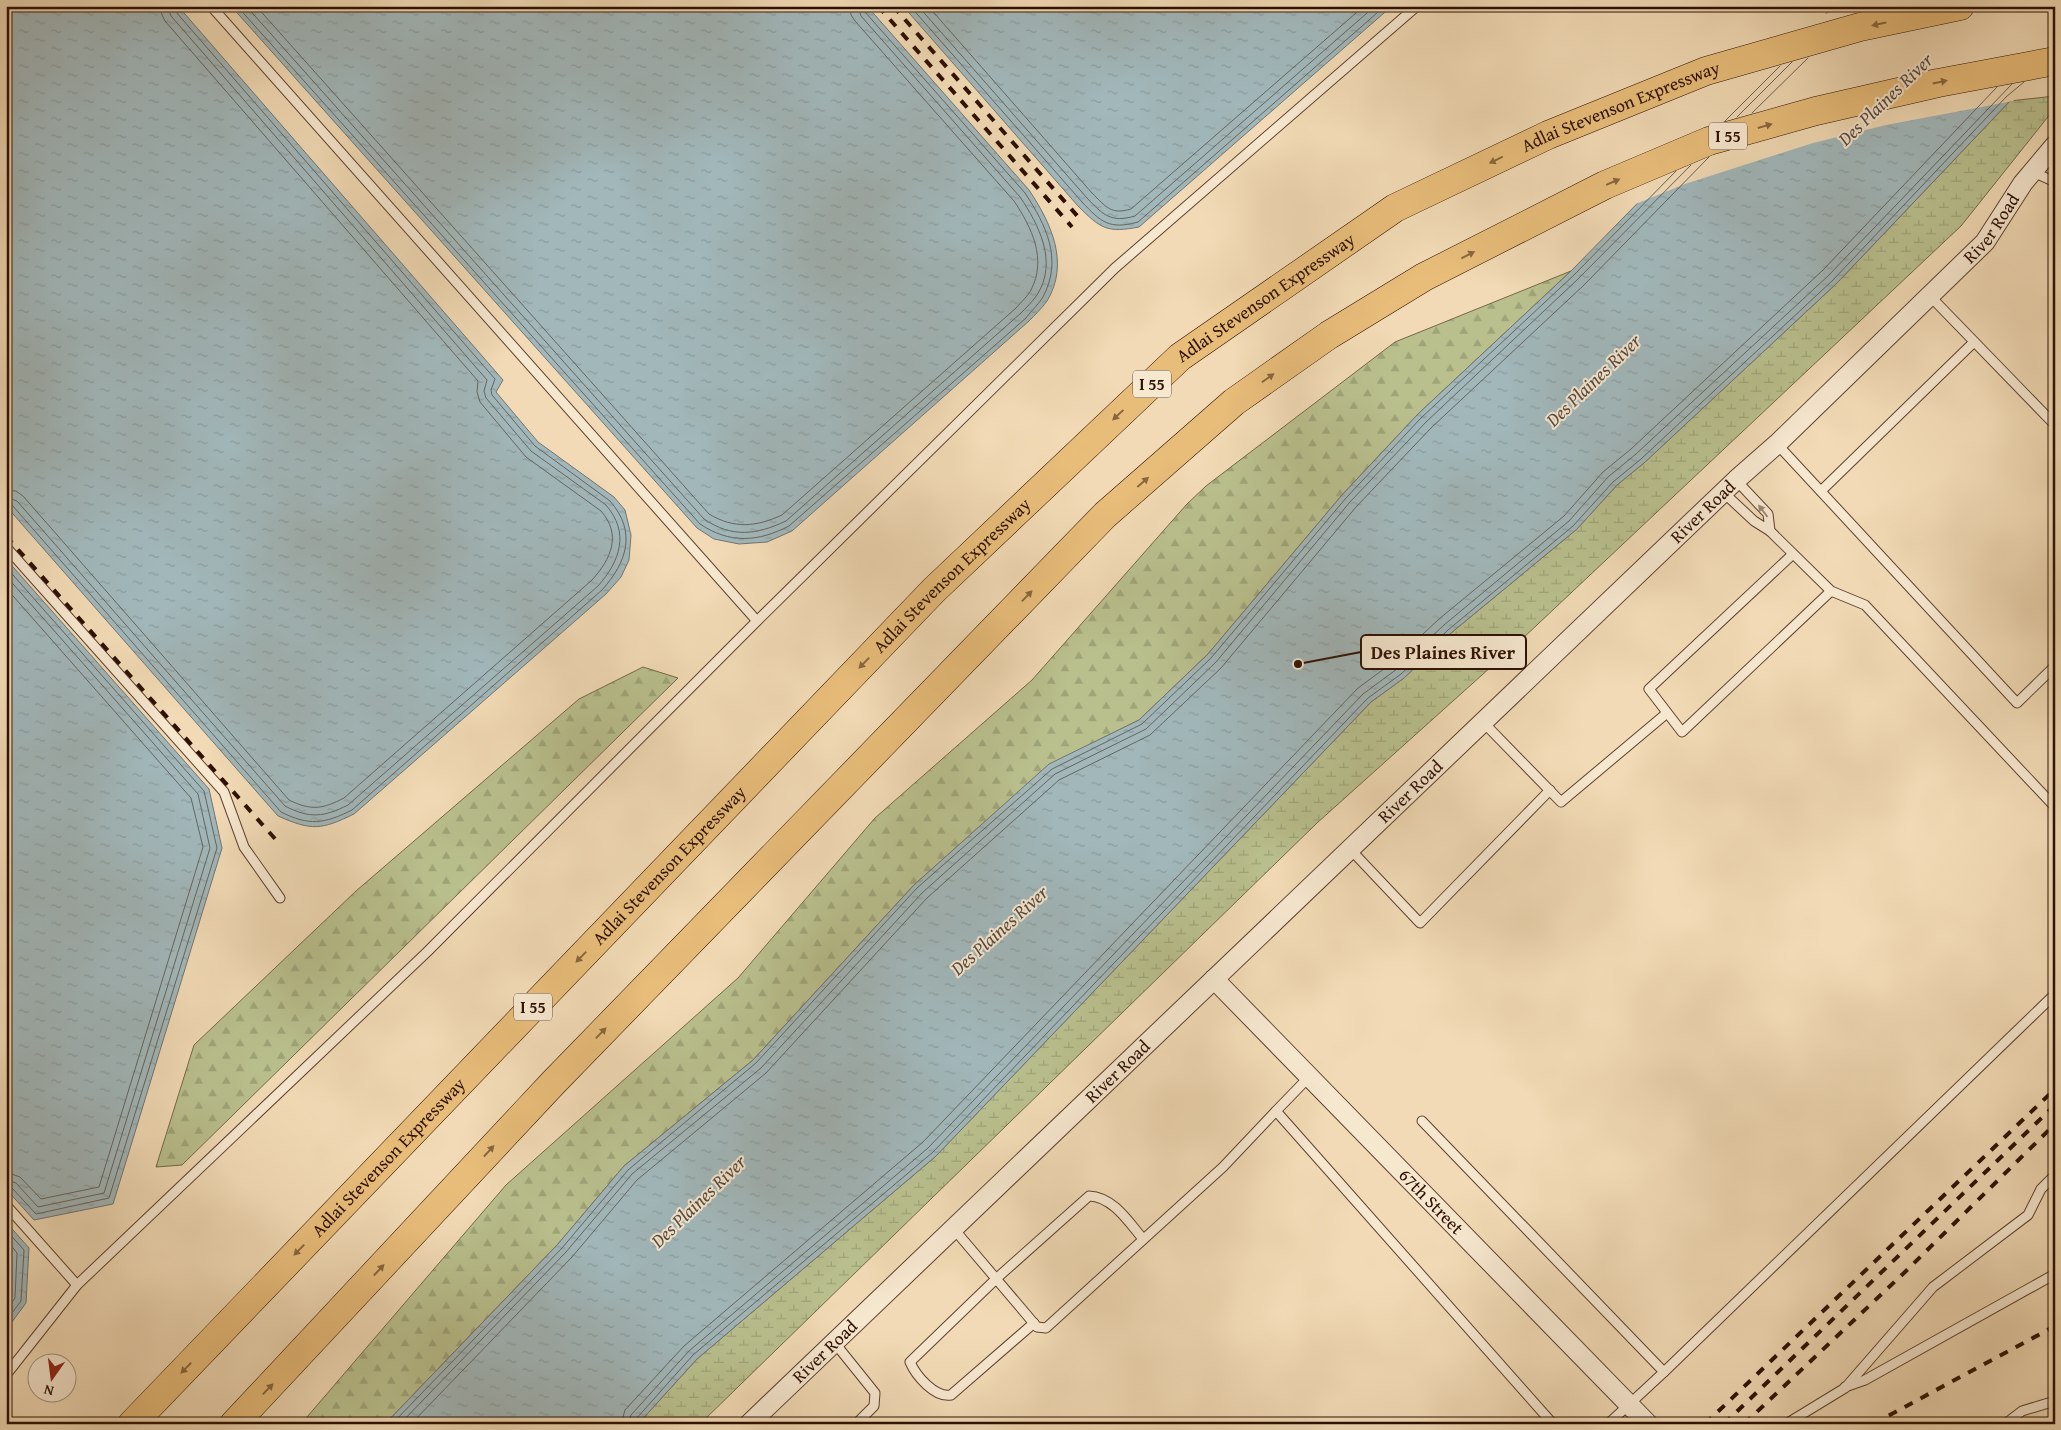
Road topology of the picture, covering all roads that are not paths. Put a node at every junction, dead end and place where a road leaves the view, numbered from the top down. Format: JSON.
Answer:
{"nodes":[{"id":1,"x":211,"y":6,"type":"edge"},
{"id":2,"x":1417,"y":6,"type":"edge"},
{"id":3,"x":1960,"y":6,"type":"edge"},
{"id":4,"x":2055,"y":61,"type":"edge"},
{"id":5,"x":2055,"y":145,"type":"edge"},
{"id":6,"x":2032,"y":172,"type":"junction"},
{"id":7,"x":2055,"y":182,"type":"edge"},
{"id":8,"x":1929,"y":295,"type":"junction"},
{"id":9,"x":1974,"y":342,"type":"junction"},
{"id":10,"x":2055,"y":425,"type":"edge"},
{"id":11,"x":1777,"y":444,"type":"junction"},
{"id":12,"x":1729,"y":486,"type":"junction"},
{"id":13,"x":1821,"y":491,"type":"junction"},
{"id":14,"x":1770,"y":531,"type":"junction"},
{"id":15,"x":6,"y":547,"type":"edge"},
{"id":16,"x":1793,"y":554,"type":"junction"},
{"id":17,"x":1831,"y":592,"type":"junction"},
{"id":18,"x":757,"y":621,"type":"junction"},
{"id":19,"x":2055,"y":666,"type":"edge"},
{"id":20,"x":1667,"y":713,"type":"junction"},
{"id":21,"x":1483,"y":722,"type":"junction"},
{"id":22,"x":1550,"y":790,"type":"junction"},
{"id":23,"x":2055,"y":806,"type":"edge"},
{"id":24,"x":1350,"y":849,"type":"junction"},
{"id":25,"x":280,"y":898,"type":"dead end"},
{"id":26,"x":1214,"y":979,"type":"junction"},
{"id":27,"x":2055,"y":994,"type":"edge"},
{"id":28,"x":1309,"y":1077,"type":"junction"},
{"id":29,"x":1276,"y":1111,"type":"junction"},
{"id":30,"x":1422,"y":1121,"type":"dead end"},
{"id":31,"x":2055,"y":1175,"type":"edge"},
{"id":32,"x":6,"y":1205,"type":"edge"},
{"id":33,"x":953,"y":1228,"type":"junction"},
{"id":34,"x":1143,"y":1239,"type":"junction"},
{"id":35,"x":2055,"y":1274,"type":"edge"},
{"id":36,"x":996,"y":1278,"type":"junction"},
{"id":37,"x":77,"y":1285,"type":"junction"},
{"id":38,"x":1034,"y":1323,"type":"junction"},
{"id":39,"x":834,"y":1342,"type":"junction"},
{"id":40,"x":1664,"y":1372,"type":"junction"},
{"id":41,"x":6,"y":1375,"type":"edge"},
{"id":42,"x":1845,"y":1388,"type":"junction"},
{"id":43,"x":2055,"y":1401,"type":"edge"},
{"id":44,"x":1629,"y":1405,"type":"junction"},
{"id":45,"x":132,"y":1424,"type":"edge"},
{"id":46,"x":234,"y":1424,"type":"edge"},
{"id":47,"x":749,"y":1424,"type":"edge"},
{"id":48,"x":856,"y":1424,"type":"edge"},
{"id":49,"x":1553,"y":1424,"type":"edge"},
{"id":50,"x":1608,"y":1424,"type":"edge"},
{"id":51,"x":1648,"y":1424,"type":"edge"},
{"id":52,"x":1786,"y":1424,"type":"edge"},
{"id":53,"x":2005,"y":1424,"type":"edge"}],
"edges":[{"from":1,"to":18,"type":"lane"},
{"from":2,"to":18,"type":"lane"},
{"from":3,"to":45,"type":"highway","name":"Adlai Stevenson Expressway","number":"I 55","one_way":true},
{"from":46,"to":4,"type":"highway","number":"I 55","one_way":true},
{"from":5,"to":6,"type":"street","name":"River Road"},
{"from":6,"to":7,"type":"lane"},
{"from":6,"to":8,"type":"street","name":"River Road"},
{"from":8,"to":9,"type":"lane"},
{"from":8,"to":11,"type":"street","name":"River Road"},
{"from":9,"to":10,"type":"lane"},
{"from":9,"to":13,"type":"lane"},
{"from":11,"to":12,"type":"street","name":"River Road"},
{"from":11,"to":13,"type":"lane"},
{"from":12,"to":14,"type":"lane"},
{"from":14,"to":12,"type":"lane","one_way":true},
{"from":12,"to":21,"type":"street","name":"River Road"},
{"from":13,"to":19,"type":"lane"},
{"from":14,"to":16,"type":"lane"},
{"from":15,"to":25,"type":"lane"},
{"from":16,"to":17,"type":"lane"},
{"from":16,"to":20,"type":"lane"},
{"from":17,"to":20,"type":"lane"},
{"from":17,"to":23,"type":"lane"},
{"from":18,"to":37,"type":"lane"},
{"from":20,"to":22,"type":"lane"},
{"from":21,"to":22,"type":"lane"},
{"from":21,"to":24,"type":"street","name":"River Road"},
{"from":22,"to":24,"type":"lane"},
{"from":24,"to":26,"type":"street","name":"River Road"},
{"from":26,"to":28,"type":"street","name":"67th Street"},
{"from":26,"to":33,"type":"street","name":"River Road"},
{"from":27,"to":40,"type":"lane"},
{"from":28,"to":29,"type":"lane"},
{"from":28,"to":44,"type":"street","name":"67th Street"},
{"from":29,"to":34,"type":"lane"},
{"from":29,"to":49,"type":"lane"},
{"from":30,"to":40,"type":"lane"},
{"from":31,"to":42,"type":"lane"},
{"from":32,"to":37,"type":"lane"},
{"from":33,"to":36,"type":"lane"},
{"from":33,"to":39,"type":"street","name":"River Road"},
{"from":34,"to":36,"type":"lane"},
{"from":34,"to":38,"type":"lane"},
{"from":35,"to":42,"type":"lane"},
{"from":36,"to":38,"type":"lane"},
{"from":36,"to":38,"type":"lane"},
{"from":37,"to":41,"type":"lane"},
{"from":39,"to":47,"type":"street","name":"River Road"},
{"from":39,"to":48,"type":"lane"},
{"from":40,"to":44,"type":"lane"},
{"from":42,"to":52,"type":"lane"},
{"from":43,"to":53,"type":"lane"},
{"from":44,"to":50,"type":"lane"},
{"from":44,"to":51,"type":"street","name":"67th Street"}]}
